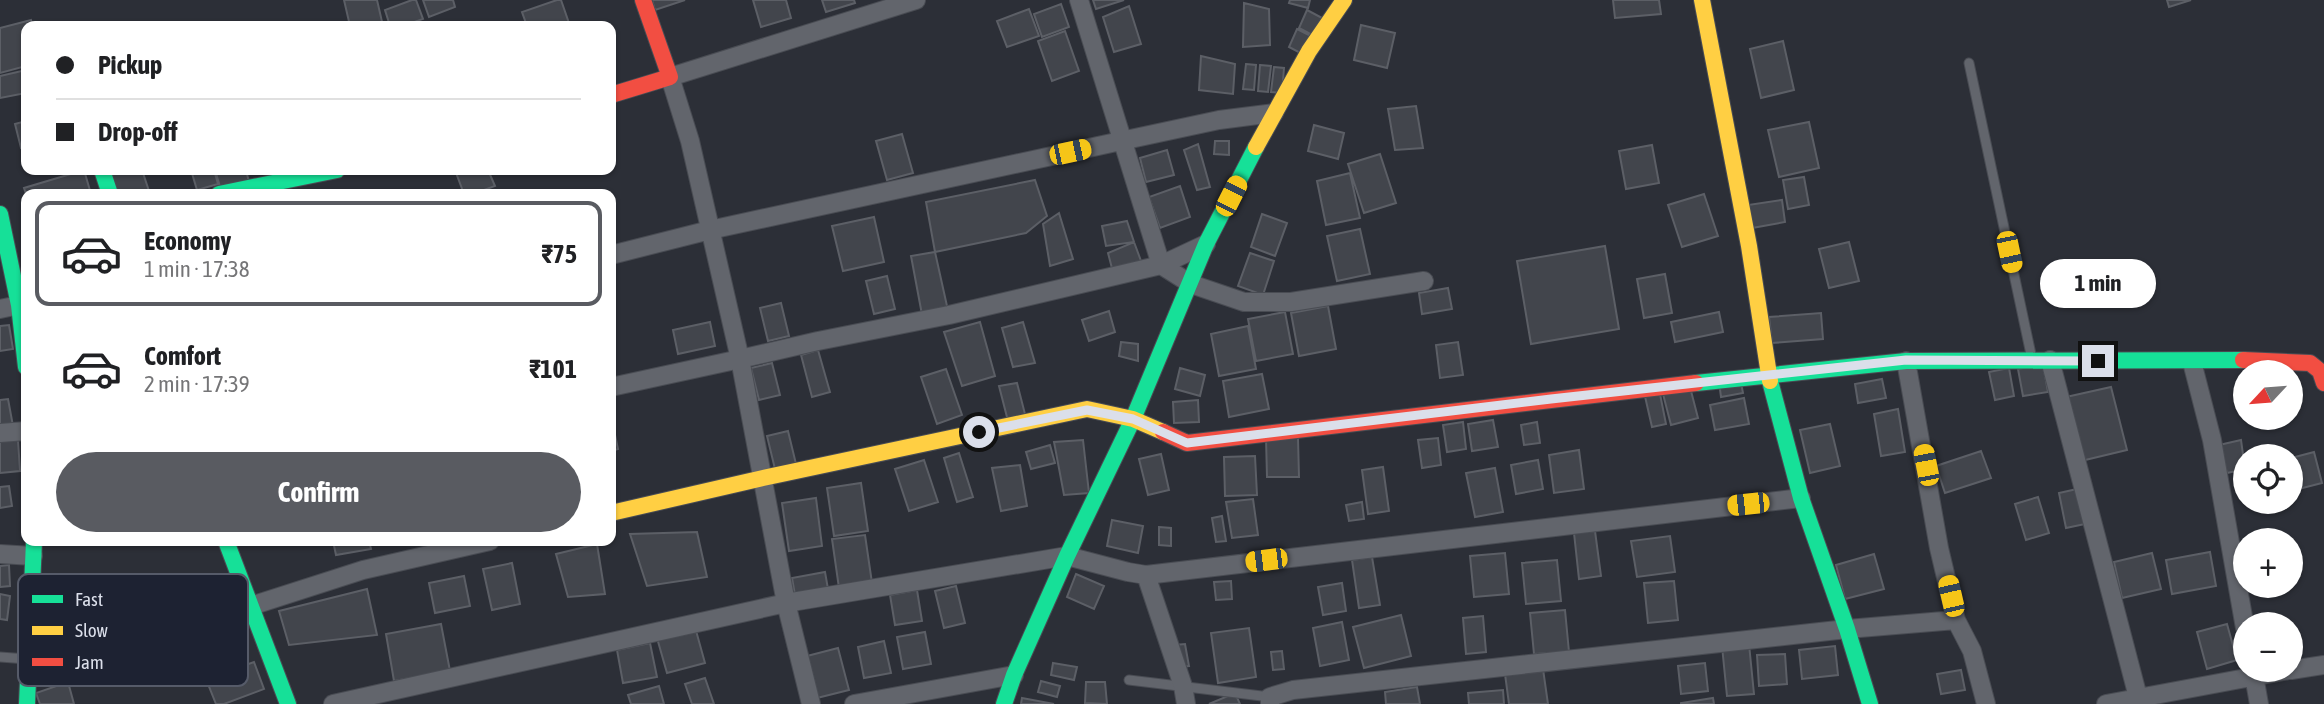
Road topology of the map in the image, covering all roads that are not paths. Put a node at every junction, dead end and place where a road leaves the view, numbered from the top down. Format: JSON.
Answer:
{"nodes":[{"id":1,"x":643,"y":0,"type":"edge"},
{"id":2,"x":916,"y":0,"type":"edge"},
{"id":3,"x":1079,"y":0,"type":"edge"},
{"id":4,"x":1344,"y":0,"type":"edge"},
{"id":5,"x":1702,"y":0,"type":"edge"},
{"id":6,"x":1969,"y":64,"type":"dead end"},
{"id":7,"x":670,"y":77,"type":"junction"},
{"id":8,"x":616,"y":93,"type":"edge"},
{"id":9,"x":1274,"y":113,"type":"junction"},
{"id":10,"x":1123,"y":142,"type":"junction"},
{"id":11,"x":312,"y":175,"type":"edge"},
{"id":12,"x":244,"y":189,"type":"edge"},
{"id":13,"x":0,"y":214,"type":"edge"},
{"id":14,"x":710,"y":230,"type":"junction"},
{"id":15,"x":1206,"y":244,"type":"junction"},
{"id":16,"x":616,"y":254,"type":"edge"},
{"id":17,"x":1161,"y":265,"type":"junction"},
{"id":18,"x":1424,"y":281,"type":"dead end"},
{"id":19,"x":1191,"y":284,"type":"junction"},
{"id":20,"x":19,"y":305,"type":"junction"},
{"id":21,"x":0,"y":309,"type":"edge"},
{"id":22,"x":21,"y":320,"type":"edge"},
{"id":23,"x":740,"y":359,"type":"junction"},
{"id":24,"x":1906,"y":360,"type":"junction"},
{"id":25,"x":2042,"y":360,"type":"junction"},
{"id":26,"x":2192,"y":362,"type":"junction"},
{"id":27,"x":1768,"y":374,"type":"junction"},
{"id":28,"x":2324,"y":383,"type":"edge"},
{"id":29,"x":616,"y":386,"type":"edge"},
{"id":30,"x":1133,"y":419,"type":"junction"},
{"id":31,"x":21,"y":431,"type":"edge"},
{"id":32,"x":0,"y":433,"type":"edge"},
{"id":33,"x":763,"y":478,"type":"junction"},
{"id":34,"x":1801,"y":498,"type":"junction"},
{"id":35,"x":616,"y":512,"type":"edge"},
{"id":36,"x":228,"y":546,"type":"edge"},
{"id":37,"x":467,"y":546,"type":"edge"},
{"id":38,"x":34,"y":548,"type":"edge"},
{"id":39,"x":0,"y":554,"type":"edge"},
{"id":40,"x":1067,"y":556,"type":"junction"},
{"id":41,"x":33,"y":574,"type":"edge"},
{"id":42,"x":238,"y":574,"type":"edge"},
{"id":43,"x":1146,"y":575,"type":"junction"},
{"id":44,"x":248,"y":601,"type":"edge"},
{"id":45,"x":786,"y":603,"type":"junction"},
{"id":46,"x":250,"y":606,"type":"junction"},
{"id":47,"x":2242,"y":612,"type":"edge"},
{"id":48,"x":1956,"y":620,"type":"junction"},
{"id":49,"x":1847,"y":629,"type":"junction"},
{"id":50,"x":0,"y":657,"type":"edge"},
{"id":51,"x":18,"y":658,"type":"edge"},
{"id":52,"x":2324,"y":665,"type":"edge"},
{"id":53,"x":2303,"y":668,"type":"edge"},
{"id":54,"x":1014,"y":675,"type":"junction"},
{"id":55,"x":2233,"y":677,"type":"edge"},
{"id":56,"x":1129,"y":680,"type":"dead end"},
{"id":57,"x":2255,"y":682,"type":"edge"},
{"id":58,"x":27,"y":686,"type":"edge"},
{"id":59,"x":1184,"y":695,"type":"edge"},
{"id":60,"x":2138,"y":697,"type":"junction"},
{"id":61,"x":1270,"y":700,"type":"edge"},
{"id":62,"x":27,"y":704,"type":"edge"},
{"id":63,"x":288,"y":704,"type":"edge"},
{"id":64,"x":332,"y":704,"type":"edge"},
{"id":65,"x":811,"y":704,"type":"edge"},
{"id":66,"x":854,"y":704,"type":"edge"},
{"id":67,"x":1004,"y":704,"type":"edge"},
{"id":68,"x":1870,"y":704,"type":"edge"},
{"id":69,"x":1986,"y":704,"type":"edge"},
{"id":70,"x":2106,"y":704,"type":"edge"},
{"id":71,"x":2259,"y":704,"type":"edge"}],
"edges":[{"from":1,"to":7,"type":"street"},
{"from":2,"to":7,"type":"street"},
{"from":3,"to":10,"type":"street"},
{"from":4,"to":9,"type":"street"},
{"from":5,"to":27,"type":"street"},
{"from":6,"to":25,"type":"lane"},
{"from":7,"to":8,"type":"street"},
{"from":7,"to":14,"type":"street"},
{"from":9,"to":10,"type":"street"},
{"from":9,"to":15,"type":"street"},
{"from":10,"to":14,"type":"street"},
{"from":10,"to":17,"type":"street"},
{"from":11,"to":12,"type":"street"},
{"from":13,"to":20,"type":"street"},
{"from":14,"to":16,"type":"street"},
{"from":14,"to":23,"type":"street"},
{"from":15,"to":17,"type":"street"},
{"from":15,"to":19,"type":"street"},
{"from":17,"to":19,"type":"street"},
{"from":17,"to":23,"type":"street"},
{"from":18,"to":19,"type":"street"},
{"from":19,"to":30,"type":"street"},
{"from":20,"to":21,"type":"street"},
{"from":20,"to":22,"type":"street"},
{"from":23,"to":29,"type":"street"},
{"from":23,"to":33,"type":"street"},
{"from":24,"to":25,"type":"street"},
{"from":24,"to":27,"type":"street"},
{"from":24,"to":48,"type":"street"},
{"from":25,"to":26,"type":"street"},
{"from":25,"to":60,"type":"street"},
{"from":26,"to":28,"type":"street"},
{"from":26,"to":47,"type":"street"},
{"from":27,"to":30,"type":"street"},
{"from":27,"to":34,"type":"street"},
{"from":30,"to":33,"type":"street"},
{"from":30,"to":40,"type":"street"},
{"from":31,"to":32,"type":"street"},
{"from":33,"to":35,"type":"street"},
{"from":33,"to":45,"type":"street"},
{"from":34,"to":43,"type":"street"},
{"from":34,"to":49,"type":"street"},
{"from":36,"to":42,"type":"street"},
{"from":37,"to":46,"type":"street"},
{"from":38,"to":39,"type":"street"},
{"from":38,"to":41,"type":"street"},
{"from":40,"to":43,"type":"street"},
{"from":40,"to":45,"type":"street"},
{"from":40,"to":54,"type":"street"},
{"from":43,"to":59,"type":"street"},
{"from":44,"to":46,"type":"street"},
{"from":45,"to":64,"type":"street"},
{"from":45,"to":65,"type":"street"},
{"from":46,"to":63,"type":"street"},
{"from":48,"to":49,"type":"street"},
{"from":48,"to":69,"type":"street"},
{"from":49,"to":61,"type":"street"},
{"from":49,"to":68,"type":"street"},
{"from":50,"to":51,"type":"lane"},
{"from":52,"to":53,"type":"street"},
{"from":54,"to":66,"type":"street"},
{"from":54,"to":67,"type":"street"},
{"from":55,"to":60,"type":"street"},
{"from":56,"to":59,"type":"lane"},
{"from":57,"to":71,"type":"street"},
{"from":58,"to":62,"type":"street"},
{"from":59,"to":61,"type":"lane"},
{"from":60,"to":70,"type":"street"}]}
